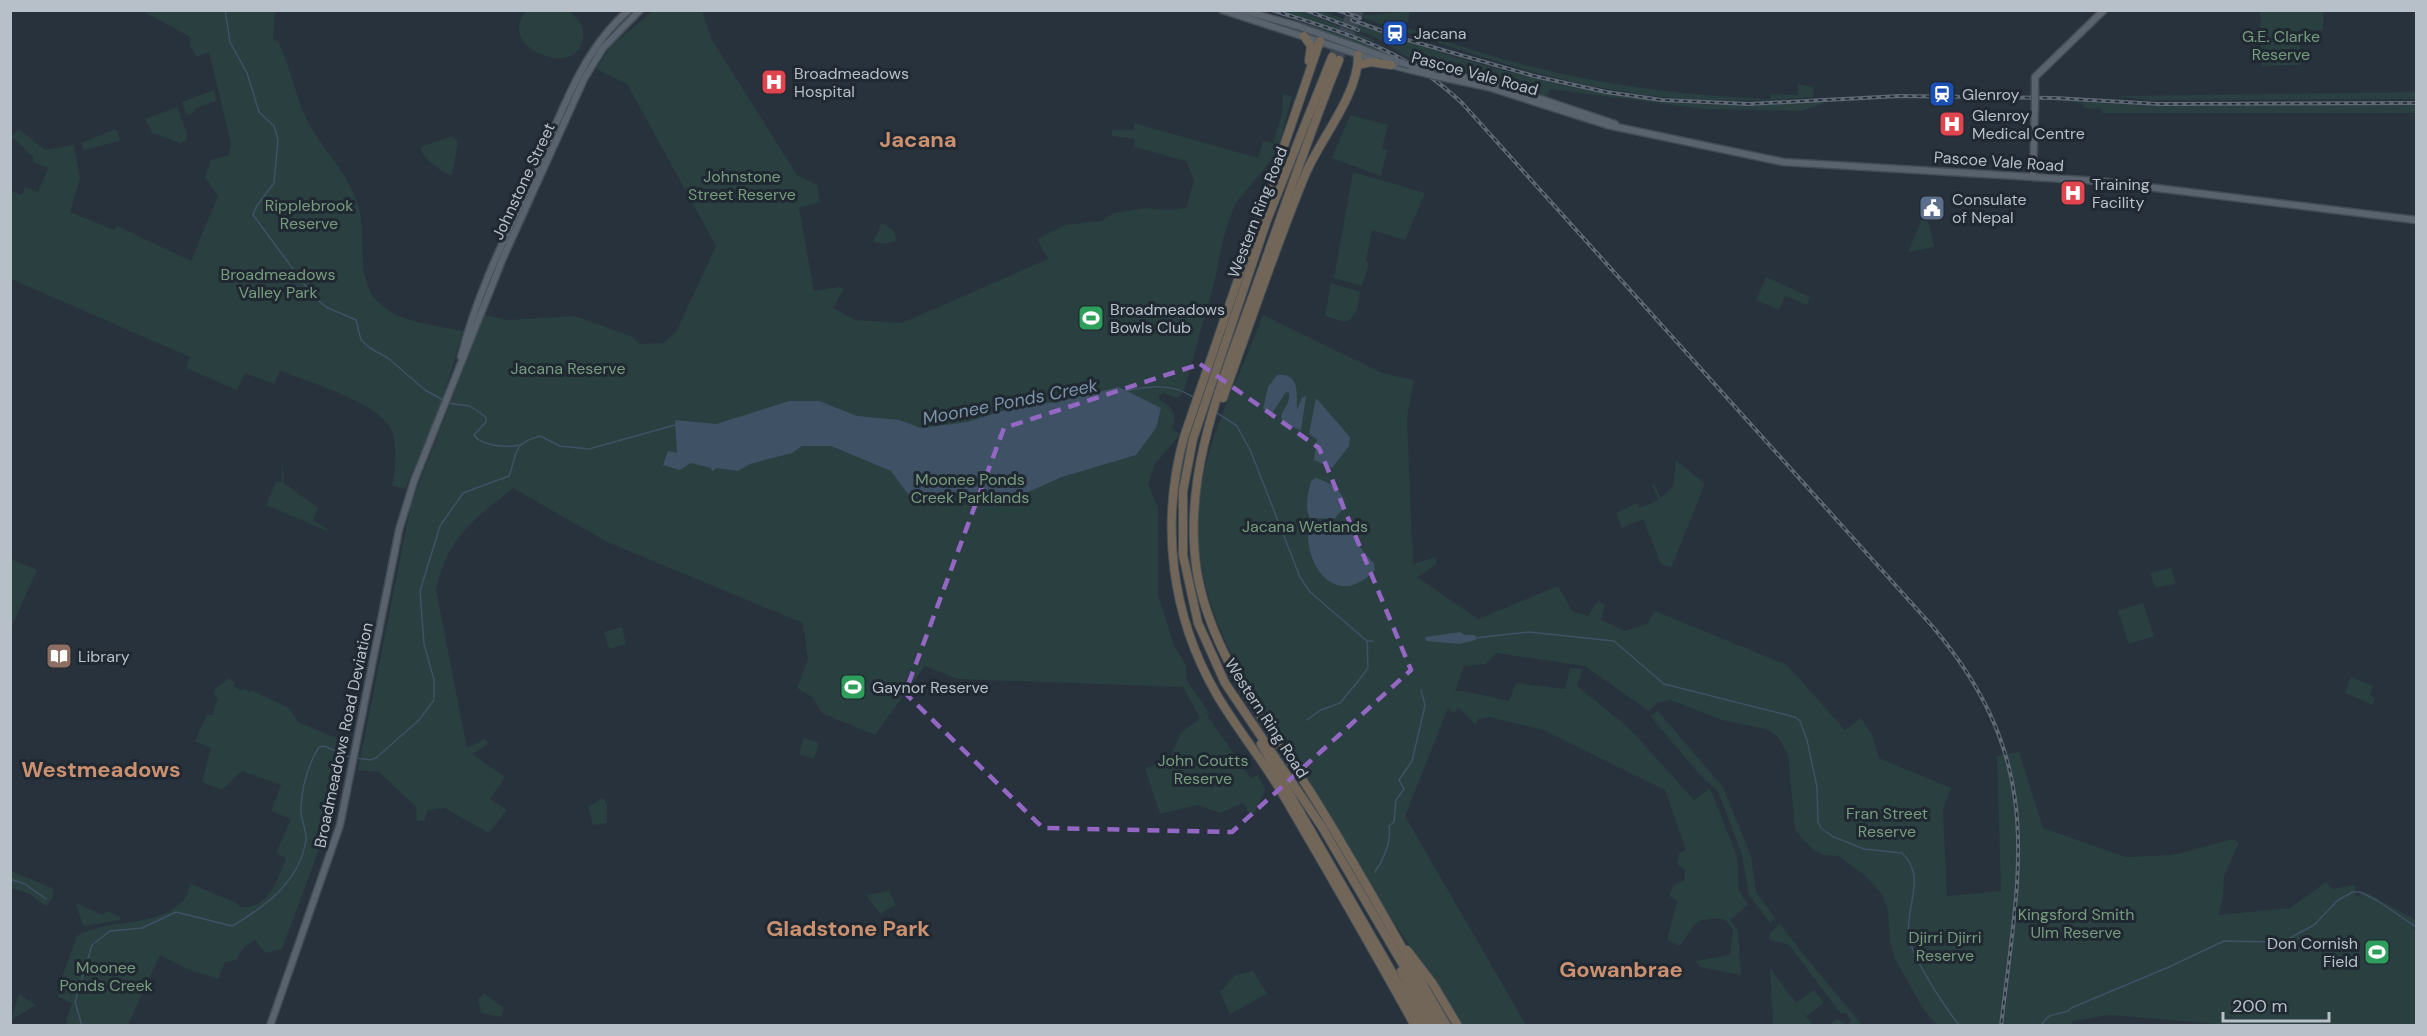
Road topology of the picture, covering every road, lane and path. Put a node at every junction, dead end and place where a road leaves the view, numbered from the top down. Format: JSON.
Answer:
{"nodes":[{"id":1,"x":629,"y":10,"type":"edge"},
{"id":2,"x":640,"y":10,"type":"edge"},
{"id":3,"x":1222,"y":10,"type":"edge"},
{"id":4,"x":1241,"y":10,"type":"edge"},
{"id":5,"x":2104,"y":10,"type":"edge"},
{"id":6,"x":1304,"y":36,"type":"junction"},
{"id":7,"x":1331,"y":37,"type":"junction"},
{"id":8,"x":1320,"y":41,"type":"junction"},
{"id":9,"x":600,"y":46,"type":"junction"},
{"id":10,"x":1358,"y":55,"type":"junction"},
{"id":11,"x":1395,"y":63,"type":"junction"},
{"id":12,"x":1359,"y":65,"type":"junction"},
{"id":13,"x":1299,"y":103,"type":"junction"},
{"id":14,"x":1618,"y":126,"type":"junction"},
{"id":15,"x":2033,"y":177,"type":"junction"},
{"id":16,"x":2416,"y":220,"type":"edge"},
{"id":17,"x":1214,"y":362,"type":"junction"},
{"id":18,"x":1223,"y":389,"type":"junction"},
{"id":19,"x":399,"y":530,"type":"joint"},
{"id":20,"x":1233,"y":696,"type":"junction"},
{"id":21,"x":1307,"y":836,"type":"junction"},
{"id":22,"x":1378,"y":924,"type":"junction"},
{"id":23,"x":1389,"y":928,"type":"junction"},
{"id":24,"x":1369,"y":932,"type":"junction"},
{"id":25,"x":270,"y":1026,"type":"edge"},
{"id":26,"x":1415,"y":1026,"type":"edge"},
{"id":27,"x":1423,"y":1026,"type":"edge"},
{"id":28,"x":1430,"y":1026,"type":"edge"},
{"id":29,"x":1439,"y":1026,"type":"edge"},
{"id":30,"x":1447,"y":1026,"type":"edge"},
{"id":31,"x":1458,"y":1026,"type":"edge"}],
"edges":[{"from":1,"to":9,"type":"main road","name":"Johnstone Street"},
{"from":2,"to":9,"type":"main road","name":"Johnstone Street"},
{"from":3,"to":6,"type":"main road","name":"Pascoe Vale Road"},
{"from":4,"to":7,"type":"main road","name":"Pascoe Vale Road"},
{"from":5,"to":15,"type":"main road"},
{"from":6,"to":8,"type":"main road","name":"Pascoe Vale Road"},
{"from":6,"to":13,"type":"highway"},
{"from":7,"to":8,"type":"main road"},
{"from":7,"to":10,"type":"main road"},
{"from":7,"to":11,"type":"main road","name":"Pascoe Vale Road"},
{"from":8,"to":10,"type":"main road","name":"Pascoe Vale Road"},
{"from":8,"to":13,"type":"highway"},
{"from":9,"to":19,"type":"main road","name":"Johnstone Street"},
{"from":10,"to":11,"type":"main road","name":"Pascoe Vale Road"},
{"from":10,"to":12,"type":"highway"},
{"from":11,"to":12,"type":"highway"},
{"from":11,"to":14,"type":"main road","name":"Pascoe Vale Road","bridge":true},
{"from":11,"to":14,"type":"main road","name":"Pascoe Vale Road","bridge":true},
{"from":12,"to":18,"type":"highway"},
{"from":13,"to":17,"type":"highway"},
{"from":14,"to":15,"type":"main road","name":"Pascoe Vale Road"},
{"from":15,"to":16,"type":"main road","name":"Pascoe Vale Road"},
{"from":17,"to":18,"type":"highway","name":"Western Ring Road"},
{"from":17,"to":20,"type":"highway","name":"Western Ring Road"},
{"from":17,"to":21,"type":"highway"},
{"from":18,"to":23,"type":"highway","name":"Western Ring Road"},
{"from":19,"to":25,"type":"main road","name":"Broadmeadows Road Deviation"},
{"from":20,"to":22,"type":"highway","name":"Western Ring Road"},
{"from":20,"to":24,"type":"highway"},
{"from":21,"to":24,"type":"highway"},
{"from":21,"to":26,"type":"highway"},
{"from":22,"to":28,"type":"highway"},
{"from":22,"to":29,"type":"highway","name":"Western Ring Road"},
{"from":23,"to":30,"type":"highway","name":"Western Ring Road"},
{"from":23,"to":31,"type":"highway"},
{"from":24,"to":27,"type":"highway"}]}
